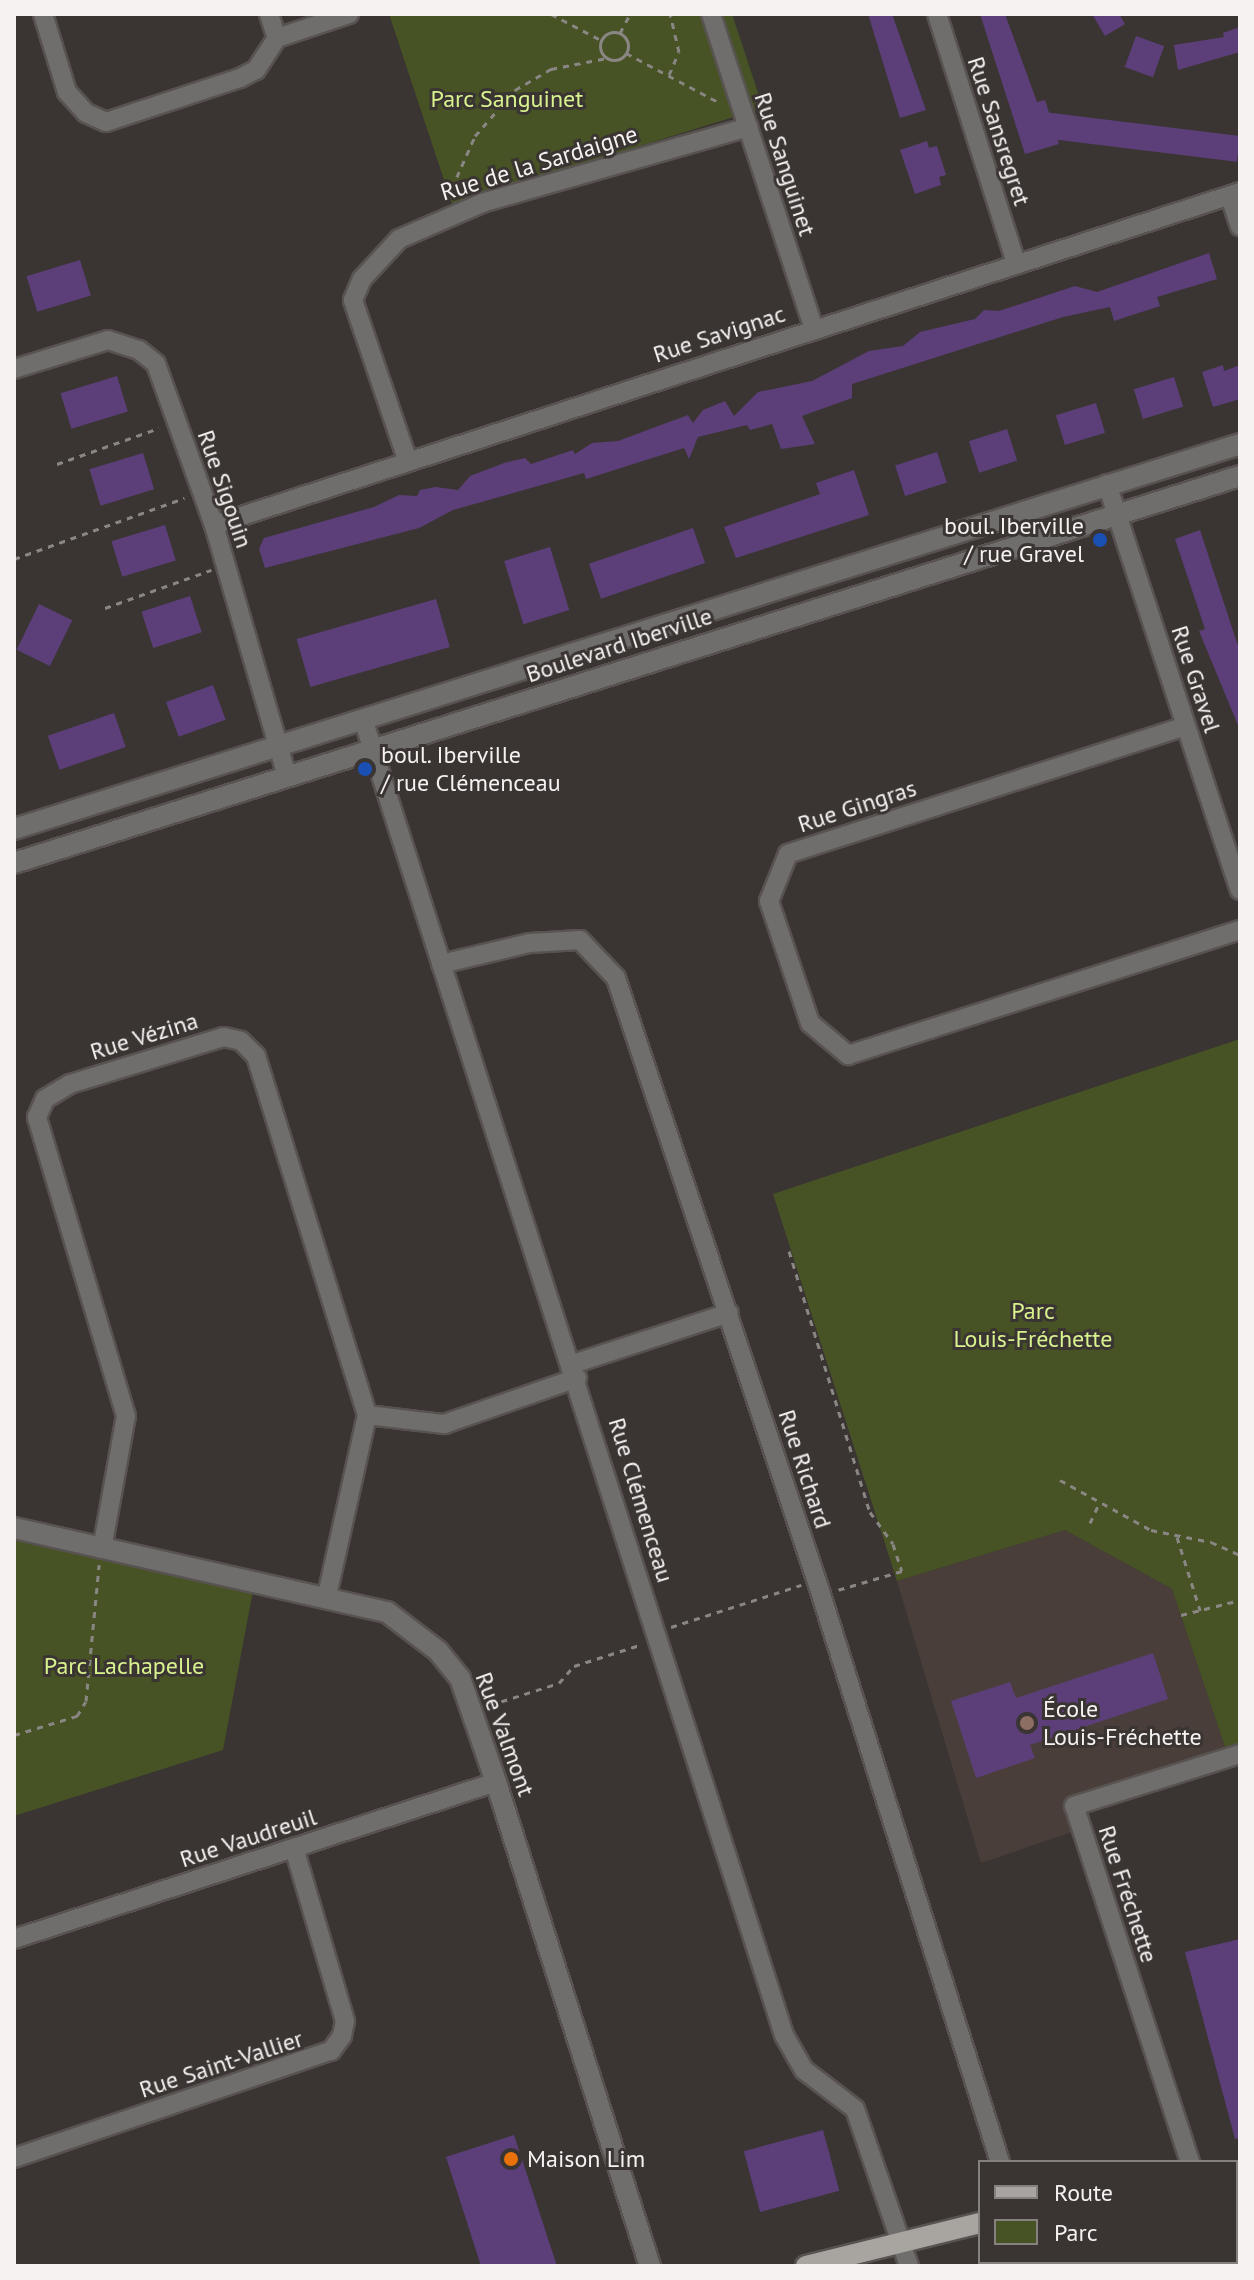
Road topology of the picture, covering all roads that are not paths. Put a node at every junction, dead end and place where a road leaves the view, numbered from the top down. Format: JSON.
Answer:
{"nodes":[{"id":1,"x":43,"y":14,"type":"edge"},
{"id":2,"x":269,"y":14,"type":"edge"},
{"id":3,"x":349,"y":14,"type":"edge"},
{"id":4,"x":711,"y":14,"type":"edge"},
{"id":5,"x":937,"y":14,"type":"edge"},
{"id":6,"x":277,"y":38,"type":"junction"},
{"id":7,"x":746,"y":122,"type":"junction"},
{"id":8,"x":1235,"y":194,"type":"edge"},
{"id":9,"x":1240,"y":226,"type":"edge"},
{"id":10,"x":1016,"y":263,"type":"junction"},
{"id":11,"x":814,"y":329,"type":"junction"},
{"id":12,"x":14,"y":369,"type":"edge"},
{"id":13,"x":1240,"y":444,"type":"edge"},
{"id":14,"x":407,"y":459,"type":"junction"},
{"id":15,"x":1240,"y":476,"type":"edge"},
{"id":16,"x":1107,"y":484,"type":"junction"},
{"id":17,"x":1117,"y":515,"type":"junction"},
{"id":18,"x":214,"y":525,"type":"junction"},
{"id":19,"x":364,"y":722,"type":"junction"},
{"id":20,"x":1186,"y":726,"type":"junction"},
{"id":21,"x":279,"y":747,"type":"junction"},
{"id":22,"x":372,"y":753,"type":"junction"},
{"id":23,"x":287,"y":777,"type":"junction"},
{"id":24,"x":14,"y":829,"type":"edge"},
{"id":25,"x":14,"y":863,"type":"edge"},
{"id":26,"x":1240,"y":890,"type":"edge"},
{"id":27,"x":1240,"y":930,"type":"edge"},
{"id":28,"x":441,"y":964,"type":"junction"},
{"id":29,"x":729,"y":1313,"type":"junction"},
{"id":30,"x":575,"y":1371,"type":"junction"},
{"id":31,"x":367,"y":1415,"type":"junction"},
{"id":32,"x":14,"y":1528,"type":"edge"},
{"id":33,"x":102,"y":1549,"type":"junction"},
{"id":34,"x":327,"y":1596,"type":"junction"},
{"id":35,"x":1240,"y":1754,"type":"edge"},
{"id":36,"x":496,"y":1782,"type":"junction"},
{"id":37,"x":294,"y":1848,"type":"junction"},
{"id":38,"x":14,"y":1939,"type":"edge"},
{"id":39,"x":14,"y":2158,"type":"edge"},
{"id":40,"x":999,"y":2160,"type":"edge"},
{"id":41,"x":1189,"y":2160,"type":"edge"},
{"id":42,"x":978,"y":2223,"type":"edge"},
{"id":43,"x":901,"y":2240,"type":"junction"},
{"id":44,"x":650,"y":2266,"type":"edge"},
{"id":45,"x":806,"y":2266,"type":"edge"},
{"id":46,"x":909,"y":2266,"type":"edge"}],
"edges":[{"from":1,"to":6,"type":"street"},
{"from":2,"to":6,"type":"street"},
{"from":3,"to":6,"type":"street"},
{"from":4,"to":7,"type":"street","name":"Rue Sanguinet"},
{"from":5,"to":10,"type":"street","name":"Rue Sansregret"},
{"from":7,"to":11,"type":"street","name":"Rue Sanguinet"},
{"from":7,"to":14,"type":"street","name":"Rue de la Sardaigne"},
{"from":8,"to":9,"type":"street"},
{"from":8,"to":10,"type":"street","name":"Rue Savignac"},
{"from":10,"to":11,"type":"street","name":"Rue Savignac"},
{"from":11,"to":14,"type":"street","name":"Rue Savignac"},
{"from":12,"to":18,"type":"street","name":"Rue Sigouin"},
{"from":13,"to":16,"type":"street","name":"Boulevard Iberville"},
{"from":14,"to":18,"type":"street","name":"Rue Savignac"},
{"from":15,"to":17,"type":"street","name":"Boulevard Iberville"},
{"from":16,"to":17,"type":"street","name":"Rue Gravel"},
{"from":16,"to":19,"type":"street","name":"Boulevard Iberville"},
{"from":17,"to":20,"type":"street","name":"Rue Gravel"},
{"from":17,"to":22,"type":"street","name":"Boulevard Iberville"},
{"from":18,"to":21,"type":"street","name":"Rue Sigouin"},
{"from":19,"to":21,"type":"street","name":"Boulevard Iberville"},
{"from":19,"to":22,"type":"street","name":"Rue Clémenceau"},
{"from":20,"to":26,"type":"street","name":"Rue Gravel"},
{"from":20,"to":27,"type":"street","name":"Rue Gingras"},
{"from":21,"to":23,"type":"street","name":"Rue Sigouin"},
{"from":21,"to":24,"type":"street","name":"Boulevard Iberville"},
{"from":22,"to":23,"type":"street","name":"Boulevard Iberville"},
{"from":22,"to":28,"type":"street","name":"Rue Clémenceau"},
{"from":23,"to":25,"type":"street","name":"Boulevard Iberville"},
{"from":28,"to":29,"type":"street","name":"Rue Richard"},
{"from":28,"to":30,"type":"street","name":"Rue Clémenceau"},
{"from":29,"to":30,"type":"street"},
{"from":29,"to":40,"type":"street","name":"Rue Richard"},
{"from":30,"to":31,"type":"street"},
{"from":30,"to":43,"type":"street","name":"Rue Clémenceau"},
{"from":31,"to":33,"type":"street","name":"Rue Vézina"},
{"from":31,"to":34,"type":"street","name":"Rue Vézina"},
{"from":32,"to":33,"type":"street","name":"Rue Valmont"},
{"from":33,"to":34,"type":"street","name":"Rue Valmont"},
{"from":34,"to":36,"type":"street","name":"Rue Valmont"},
{"from":35,"to":41,"type":"street","name":"Rue Fréchette"},
{"from":36,"to":37,"type":"street","name":"Rue Vaudreuil"},
{"from":36,"to":44,"type":"street","name":"Rue Valmont"},
{"from":37,"to":38,"type":"street","name":"Rue Vaudreuil"},
{"from":37,"to":39,"type":"street","name":"Rue Saint-Vallier"},
{"from":42,"to":43,"type":"main road"},
{"from":43,"to":45,"type":"main road"},
{"from":43,"to":46,"type":"street","name":"Rue Clémenceau"}]}
